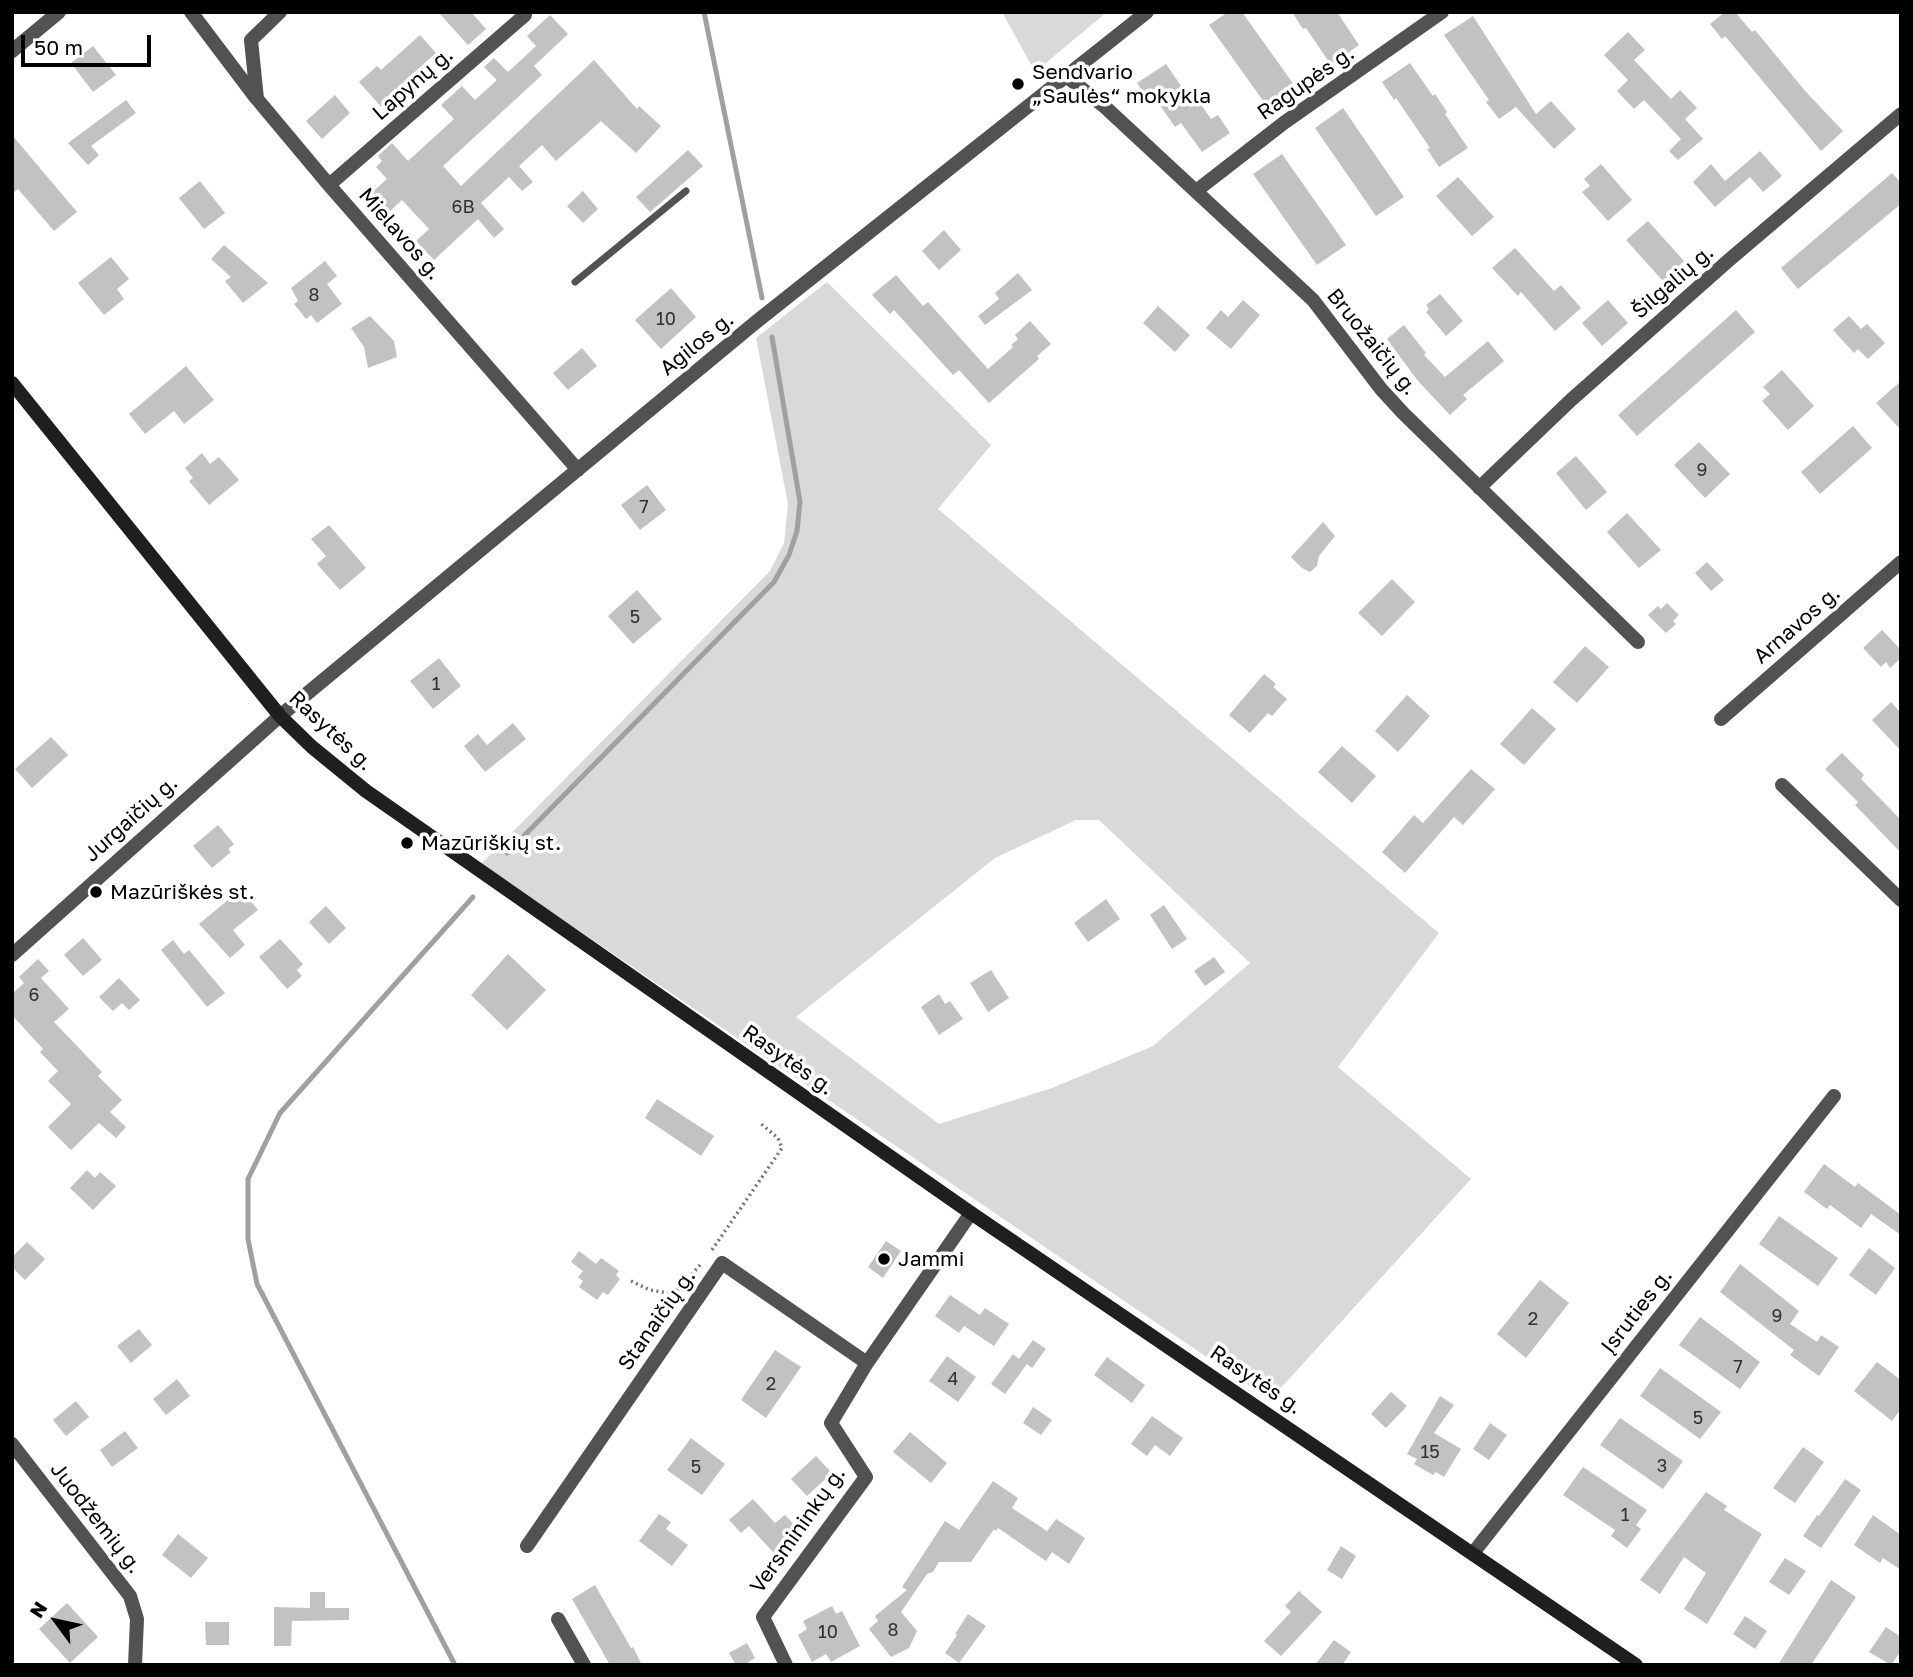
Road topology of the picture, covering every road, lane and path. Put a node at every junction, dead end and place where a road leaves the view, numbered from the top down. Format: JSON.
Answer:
{"nodes":[{"id":1,"x":59,"y":12,"type":"edge"},
{"id":2,"x":191,"y":12,"type":"edge"},
{"id":3,"x":280,"y":12,"type":"edge"},
{"id":4,"x":1147,"y":12,"type":"edge"},
{"id":5,"x":1442,"y":12,"type":"edge"},
{"id":6,"x":524,"y":15,"type":"dead end"},
{"id":7,"x":12,"y":51,"type":"edge"},
{"id":8,"x":1066,"y":76,"type":"junction"},
{"id":9,"x":257,"y":99,"type":"junction"},
{"id":10,"x":1901,"y":114,"type":"edge"},
{"id":11,"x":329,"y":185,"type":"junction"},
{"id":12,"x":687,"y":191,"type":"dead end"},
{"id":13,"x":1196,"y":191,"type":"junction"},
{"id":14,"x":575,"y":282,"type":"dead end"},
{"id":15,"x":12,"y":383,"type":"edge"},
{"id":16,"x":578,"y":470,"type":"junction"},
{"id":17,"x":1479,"y":488,"type":"junction"},
{"id":18,"x":1901,"y":562,"type":"edge"},
{"id":19,"x":1638,"y":642,"type":"dead end"},
{"id":20,"x":280,"y":716,"type":"junction"},
{"id":21,"x":1721,"y":719,"type":"dead end"},
{"id":22,"x":1782,"y":785,"type":"dead end"},
{"id":23,"x":1901,"y":900,"type":"edge"},
{"id":24,"x":12,"y":955,"type":"edge"},
{"id":25,"x":1835,"y":1096,"type":"dead end"},
{"id":26,"x":760,"y":1123,"type":"dead end"},
{"id":27,"x":971,"y":1213,"type":"junction"},
{"id":28,"x":631,"y":1281,"type":"dead end"},
{"id":29,"x":867,"y":1363,"type":"junction"},
{"id":30,"x":12,"y":1444,"type":"edge"},
{"id":31,"x":527,"y":1545,"type":"dead end"},
{"id":32,"x":1473,"y":1553,"type":"junction"},
{"id":33,"x":558,"y":1619,"type":"dead end"},
{"id":34,"x":135,"y":1665,"type":"edge"},
{"id":35,"x":584,"y":1665,"type":"edge"},
{"id":36,"x":786,"y":1665,"type":"edge"},
{"id":37,"x":1636,"y":1665,"type":"edge"}],
"edges":[{"from":1,"to":7,"type":"street"},
{"from":2,"to":9,"type":"street","name":"Mielavos g."},
{"from":3,"to":9,"type":"street"},
{"from":4,"to":8,"type":"street","name":"Agilos g."},
{"from":5,"to":13,"type":"street","name":"Ragupės g."},
{"from":6,"to":11,"type":"street","name":"Lapynų g."},
{"from":8,"to":13,"type":"street","name":"Bruožaičių g."},
{"from":8,"to":16,"type":"street","name":"Agilos g."},
{"from":9,"to":11,"type":"street","name":"Mielavos g."},
{"from":10,"to":17,"type":"street","name":"Šilgalių g."},
{"from":11,"to":16,"type":"street","name":"Mielavos g."},
{"from":12,"to":14,"type":"lane"},
{"from":13,"to":17,"type":"street","name":"Bruožaičių g."},
{"from":15,"to":20,"type":"main road","name":"Rasytės g."},
{"from":16,"to":20,"type":"street","name":"Agilos g."},
{"from":17,"to":19,"type":"street","name":"Bruožaičių g."},
{"from":18,"to":21,"type":"street","name":"Arnavos g."},
{"from":20,"to":24,"type":"street","name":"Jurgaičių g."},
{"from":20,"to":27,"type":"main road","name":"Rasytės g."},
{"from":22,"to":23,"type":"street"},
{"from":25,"to":32,"type":"street","name":"Įsruties g."},
{"from":26,"to":28,"type":"path"},
{"from":27,"to":29,"type":"street","name":"Versmininkų g."},
{"from":27,"to":32,"type":"main road","name":"Rasytės g."},
{"from":29,"to":31,"type":"street","name":"Stanaičių g."},
{"from":29,"to":36,"type":"street","name":"Versmininkų g."},
{"from":30,"to":34,"type":"street","name":"Juodžemių g."},
{"from":32,"to":37,"type":"main road","name":"Rasytės g."},
{"from":33,"to":35,"type":"street"}]}
